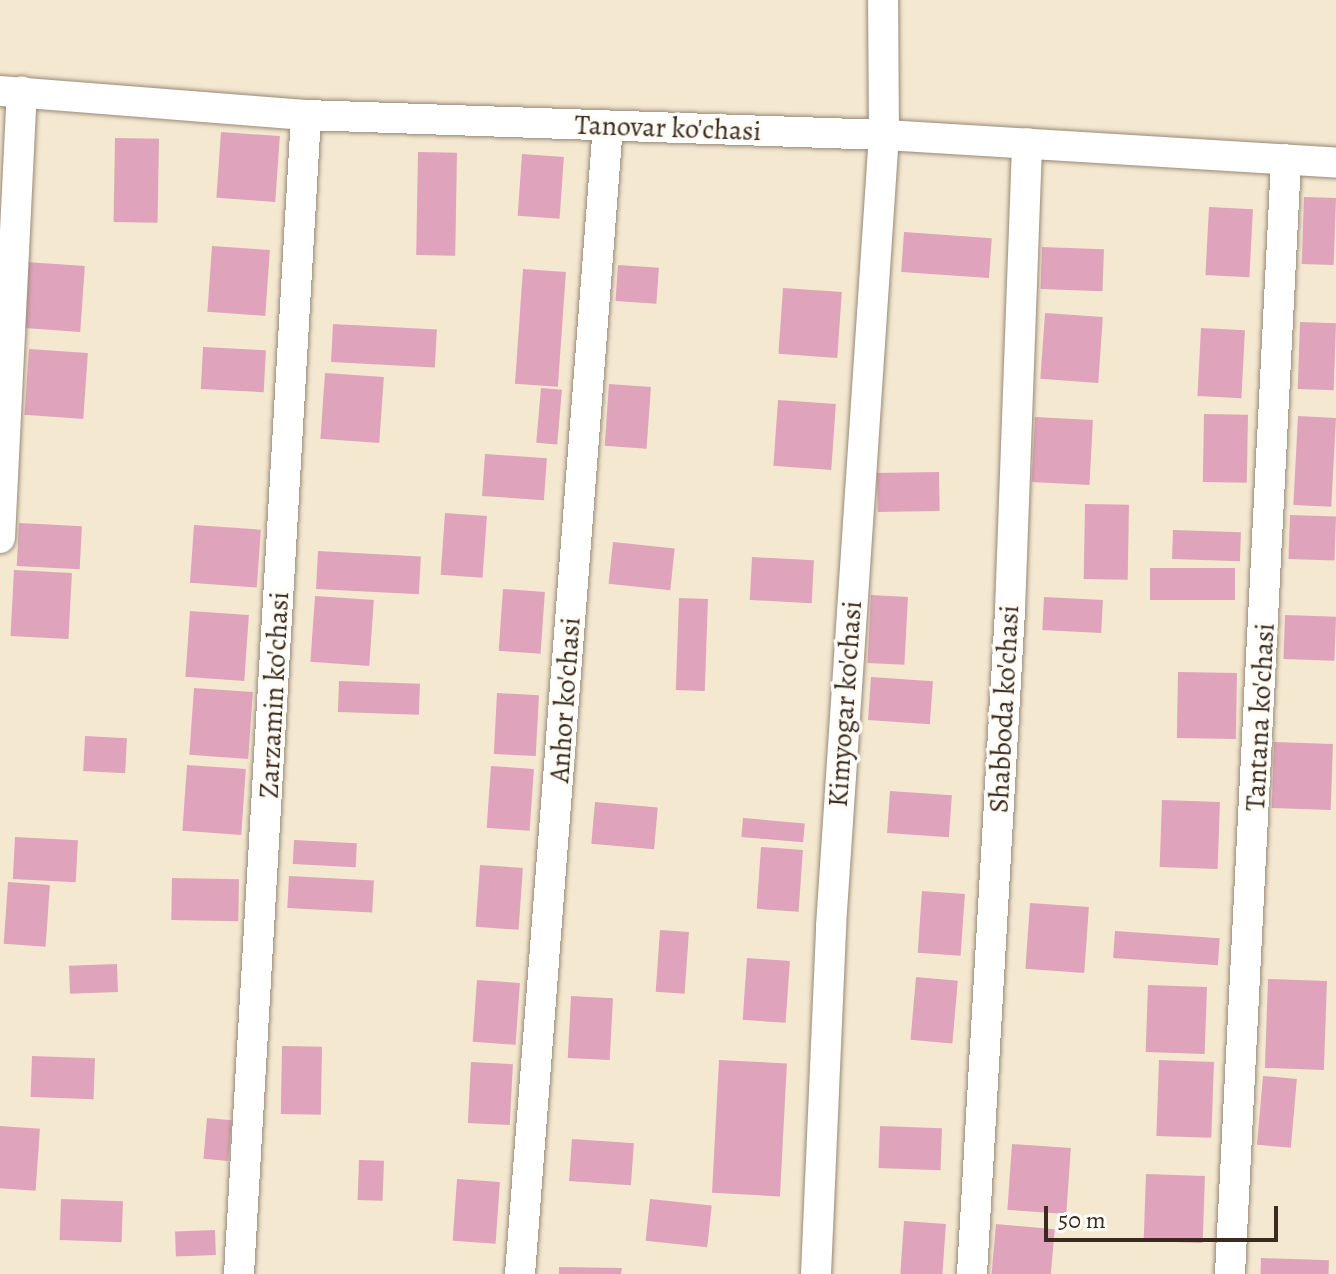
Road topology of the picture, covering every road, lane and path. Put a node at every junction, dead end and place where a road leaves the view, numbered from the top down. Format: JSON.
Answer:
{"nodes":[{"id":1,"x":883,"y":0,"type":"edge"},
{"id":2,"x":11,"y":92,"type":"edge"},
{"id":3,"x":306,"y":115,"type":"junction"},
{"id":4,"x":608,"y":126,"type":"junction"},
{"id":5,"x":884,"y":135,"type":"junction"},
{"id":6,"x":1027,"y":143,"type":"junction"},
{"id":7,"x":1286,"y":159,"type":"junction"},
{"id":8,"x":1336,"y":163,"type":"edge"},
{"id":9,"x":0,"y":538,"type":"edge"},
{"id":10,"x":239,"y":1274,"type":"edge"},
{"id":11,"x":520,"y":1274,"type":"edge"},
{"id":12,"x":816,"y":1274,"type":"edge"},
{"id":13,"x":972,"y":1274,"type":"edge"},
{"id":14,"x":1230,"y":1274,"type":"edge"}],
"edges":[{"from":1,"to":5,"type":"street","name":"Kimyogar ko'chasi"},
{"from":2,"to":3,"type":"street","name":"Tanovar ko'chasi"},
{"from":2,"to":9,"type":"street"},
{"from":3,"to":4,"type":"street","name":"Tanovar ko'chasi"},
{"from":3,"to":10,"type":"street","name":"Zarzamin ko'chasi"},
{"from":4,"to":5,"type":"street","name":"Tanovar ko'chasi"},
{"from":4,"to":11,"type":"street","name":"Anhor ko'chasi"},
{"from":5,"to":6,"type":"street","name":"Tanovar ko'chasi"},
{"from":5,"to":12,"type":"street","name":"Kimyogar ko'chasi"},
{"from":6,"to":7,"type":"street","name":"Tanovar ko'chasi"},
{"from":6,"to":13,"type":"street","name":"Shabboda ko'chasi"},
{"from":7,"to":8,"type":"street","name":"Tanovar ko'chasi"},
{"from":7,"to":14,"type":"street","name":"Tantana ko'chasi"}]}
